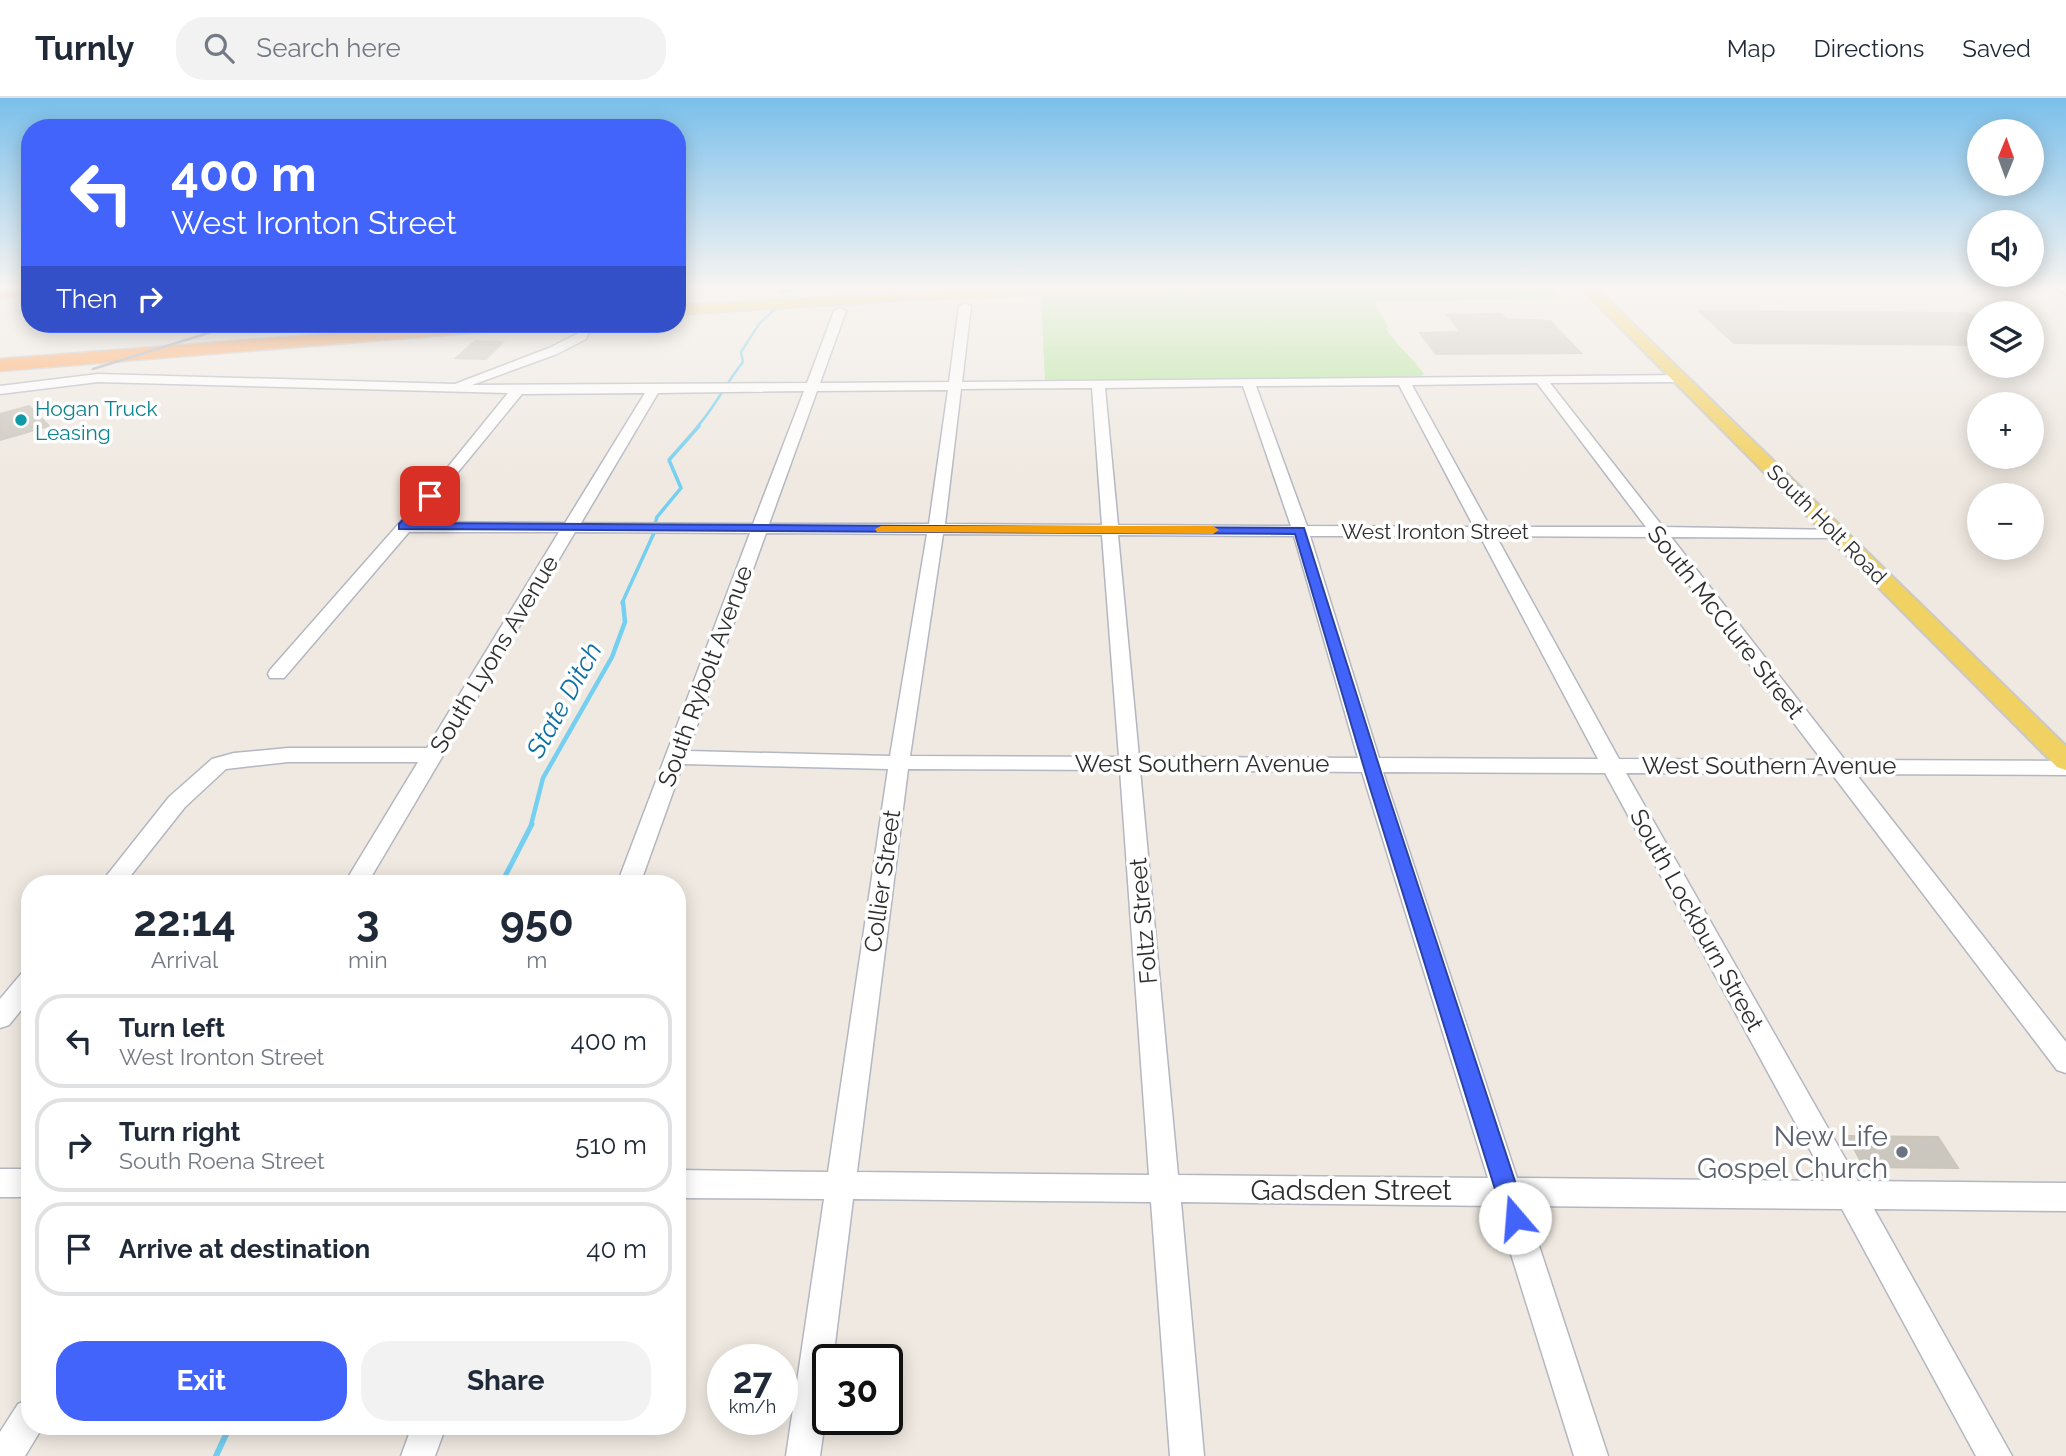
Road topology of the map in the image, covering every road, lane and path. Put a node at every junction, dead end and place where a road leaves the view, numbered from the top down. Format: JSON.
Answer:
{"nodes":[{"id":1,"x":111,"y":350,"type":"edge"},
{"id":2,"x":197,"y":350,"type":"edge"},
{"id":3,"x":554,"y":350,"type":"edge"},
{"id":4,"x":826,"y":350,"type":"edge"},
{"id":5,"x":960,"y":350,"type":"edge"},
{"id":6,"x":1651,"y":350,"type":"edge"},
{"id":7,"x":0,"y":359,"type":"edge"},
{"id":8,"x":0,"y":367,"type":"edge"},
{"id":9,"x":1679,"y":378,"type":"junction"},
{"id":10,"x":1541,"y":380,"type":"junction"},
{"id":11,"x":1404,"y":382,"type":"junction"},
{"id":12,"x":1249,"y":384,"type":"junction"},
{"id":13,"x":1098,"y":385,"type":"junction"},
{"id":14,"x":955,"y":387,"type":"junction"},
{"id":15,"x":812,"y":388,"type":"junction"},
{"id":16,"x":445,"y":389,"type":"junction"},
{"id":17,"x":654,"y":389,"type":"junction"},
{"id":18,"x":0,"y":390,"type":"edge"},
{"id":19,"x":518,"y":390,"type":"junction"},
{"id":20,"x":404,"y":527,"type":"junction"},
{"id":21,"x":569,"y":529,"type":"junction"},
{"id":22,"x":760,"y":529,"type":"junction"},
{"id":23,"x":936,"y":530,"type":"junction"},
{"id":24,"x":1110,"y":530,"type":"junction"},
{"id":25,"x":1300,"y":530,"type":"junction"},
{"id":26,"x":1485,"y":531,"type":"junction"},
{"id":27,"x":1657,"y":532,"type":"junction"},
{"id":28,"x":1836,"y":533,"type":"junction"},
{"id":29,"x":277,"y":674,"type":"dead end"},
{"id":30,"x":433,"y":755,"type":"junction"},
{"id":31,"x":675,"y":757,"type":"junction"},
{"id":32,"x":2066,"y":761,"type":"edge"},
{"id":33,"x":899,"y":762,"type":"junction"},
{"id":34,"x":1130,"y":762,"type":"junction"},
{"id":35,"x":1370,"y":763,"type":"junction"},
{"id":36,"x":1611,"y":764,"type":"junction"},
{"id":37,"x":1837,"y":766,"type":"junction"},
{"id":38,"x":2066,"y":768,"type":"edge"},
{"id":39,"x":119,"y":875,"type":"edge"},
{"id":40,"x":360,"y":875,"type":"edge"},
{"id":41,"x":631,"y":875,"type":"edge"},
{"id":42,"x":21,"y":992,"type":"edge"},
{"id":43,"x":0,"y":1017,"type":"edge"},
{"id":44,"x":2066,"y":1062,"type":"edge"},
{"id":45,"x":0,"y":1183,"type":"edge"},
{"id":46,"x":21,"y":1183,"type":"edge"},
{"id":47,"x":686,"y":1184,"type":"edge"},
{"id":48,"x":841,"y":1186,"type":"junction"},
{"id":49,"x":1165,"y":1189,"type":"junction"},
{"id":50,"x":1507,"y":1191,"type":"junction"},
{"id":51,"x":1850,"y":1195,"type":"junction"},
{"id":52,"x":2066,"y":1197,"type":"edge"},
{"id":53,"x":21,"y":1430,"type":"edge"},
{"id":54,"x":426,"y":1435,"type":"edge"},
{"id":55,"x":5,"y":1456,"type":"edge"},
{"id":56,"x":418,"y":1456,"type":"edge"},
{"id":57,"x":803,"y":1456,"type":"edge"},
{"id":58,"x":1187,"y":1456,"type":"edge"},
{"id":59,"x":1591,"y":1456,"type":"edge"},
{"id":60,"x":1995,"y":1456,"type":"edge"}],
"edges":[{"from":1,"to":7,"type":"highway"},
{"from":2,"to":8,"type":"highway"},
{"from":3,"to":16,"type":"street"},
{"from":4,"to":15,"type":"street","name":"South Rybolt Avenue"},
{"from":5,"to":14,"type":"street","name":"Collier Street"},
{"from":6,"to":9,"type":"main road","name":"South Holt Road"},
{"from":9,"to":10,"type":"street"},
{"from":9,"to":28,"type":"main road","name":"South Holt Road"},
{"from":10,"to":11,"type":"street"},
{"from":10,"to":27,"type":"street","name":"South McClure Street"},
{"from":11,"to":12,"type":"street"},
{"from":11,"to":26,"type":"street","name":"South Lockburn Street"},
{"from":12,"to":13,"type":"street"},
{"from":12,"to":25,"type":"street"},
{"from":13,"to":14,"type":"street"},
{"from":13,"to":24,"type":"street","name":"Foltz Street"},
{"from":14,"to":15,"type":"street"},
{"from":14,"to":23,"type":"street","name":"Collier Street"},
{"from":15,"to":17,"type":"street"},
{"from":15,"to":22,"type":"street","name":"South Rybolt Avenue"},
{"from":16,"to":18,"type":"street"},
{"from":16,"to":19,"type":"street"},
{"from":17,"to":19,"type":"street"},
{"from":17,"to":21,"type":"street","name":"South Lyons Avenue"},
{"from":19,"to":20,"type":"street"},
{"from":20,"to":21,"type":"street","name":"West Ironton Street"},
{"from":20,"to":29,"type":"street"},
{"from":21,"to":22,"type":"street","name":"West Ironton Street"},
{"from":21,"to":30,"type":"street","name":"South Lyons Avenue"},
{"from":22,"to":23,"type":"street","name":"West Ironton Street"},
{"from":22,"to":31,"type":"street","name":"South Rybolt Avenue"},
{"from":23,"to":24,"type":"street","name":"West Ironton Street"},
{"from":23,"to":33,"type":"street","name":"Collier Street"},
{"from":24,"to":25,"type":"street","name":"West Ironton Street"},
{"from":24,"to":34,"type":"street","name":"Foltz Street"},
{"from":25,"to":26,"type":"street","name":"West Ironton Street"},
{"from":25,"to":35,"type":"street"},
{"from":26,"to":27,"type":"street","name":"West Ironton Street"},
{"from":26,"to":36,"type":"street","name":"South Lockburn Street"},
{"from":27,"to":28,"type":"street","name":"West Ironton Street"},
{"from":27,"to":37,"type":"street","name":"South McClure Street"},
{"from":28,"to":32,"type":"main road","name":"South Holt Road"},
{"from":30,"to":39,"type":"street"},
{"from":30,"to":40,"type":"street","name":"South Lyons Avenue"},
{"from":31,"to":33,"type":"street","name":"West Southern Avenue"},
{"from":31,"to":41,"type":"street","name":"South Rybolt Avenue"},
{"from":33,"to":34,"type":"street","name":"West Southern Avenue"},
{"from":33,"to":48,"type":"street","name":"Collier Street"},
{"from":34,"to":35,"type":"street","name":"West Southern Avenue"},
{"from":34,"to":49,"type":"street","name":"Foltz Street"},
{"from":35,"to":36,"type":"street","name":"West Southern Avenue"},
{"from":35,"to":50,"type":"street"},
{"from":36,"to":37,"type":"street","name":"West Southern Avenue"},
{"from":36,"to":51,"type":"street","name":"South Lockburn Street"},
{"from":37,"to":38,"type":"street","name":"West Southern Avenue"},
{"from":37,"to":44,"type":"street","name":"South McClure Street"},
{"from":42,"to":43,"type":"street"},
{"from":45,"to":46,"type":"street"},
{"from":47,"to":48,"type":"street","name":"Gadsden Street"},
{"from":48,"to":49,"type":"street","name":"Gadsden Street"},
{"from":48,"to":57,"type":"street","name":"Collier Street"},
{"from":49,"to":50,"type":"street","name":"Gadsden Street"},
{"from":49,"to":58,"type":"street","name":"Foltz Street"},
{"from":50,"to":51,"type":"street","name":"Gadsden Street"},
{"from":50,"to":59,"type":"street"},
{"from":51,"to":52,"type":"street","name":"Gadsden Street"},
{"from":51,"to":60,"type":"street","name":"South Lockburn Street"},
{"from":53,"to":55,"type":"street"},
{"from":54,"to":56,"type":"street"}]}
